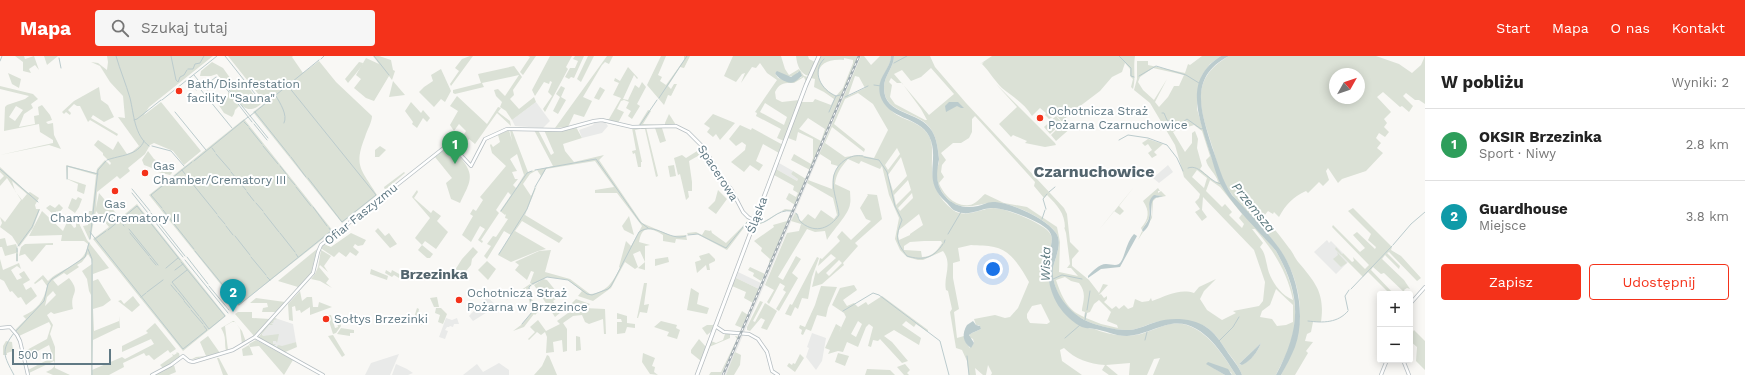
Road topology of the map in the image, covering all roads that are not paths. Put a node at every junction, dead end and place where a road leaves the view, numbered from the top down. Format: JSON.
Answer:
{"nodes":[{"id":1,"x":819,"y":56,"type":"edge"},
{"id":2,"x":450,"y":143,"type":"joint"},
{"id":3,"x":755,"y":221,"type":"junction"},
{"id":4,"x":1425,"y":287,"type":"edge"},
{"id":5,"x":1413,"y":301,"type":"edge"},
{"id":6,"x":715,"y":326,"type":"junction"},
{"id":7,"x":0,"y":328,"type":"edge"},
{"id":8,"x":255,"y":337,"type":"junction"},
{"id":9,"x":1386,"y":363,"type":"edge"},
{"id":10,"x":1404,"y":363,"type":"edge"},
{"id":11,"x":28,"y":375,"type":"edge"},
{"id":12,"x":152,"y":375,"type":"edge"},
{"id":13,"x":323,"y":375,"type":"edge"},
{"id":14,"x":697,"y":375,"type":"edge"},
{"id":15,"x":778,"y":375,"type":"edge"},
{"id":16,"x":1380,"y":375,"type":"edge"},
{"id":17,"x":1410,"y":375,"type":"edge"}],
"edges":[{"from":1,"to":3,"type":"main road","name":"Śląska"},
{"from":2,"to":3,"type":"street","name":"Spacerowa"},
{"from":2,"to":8,"type":"street","name":"Ofiar Faszyzmu"},
{"from":3,"to":6,"type":"main road","name":"Śląska"},
{"from":4,"to":5,"type":"street"},
{"from":6,"to":14,"type":"main road","name":"Śląska"},
{"from":6,"to":15,"type":"street"},
{"from":7,"to":11,"type":"street"},
{"from":8,"to":12,"type":"street","name":"Ofiar Faszyzmu"},
{"from":8,"to":13,"type":"street"},
{"from":9,"to":16,"type":"street"},
{"from":10,"to":17,"type":"street"}]}
